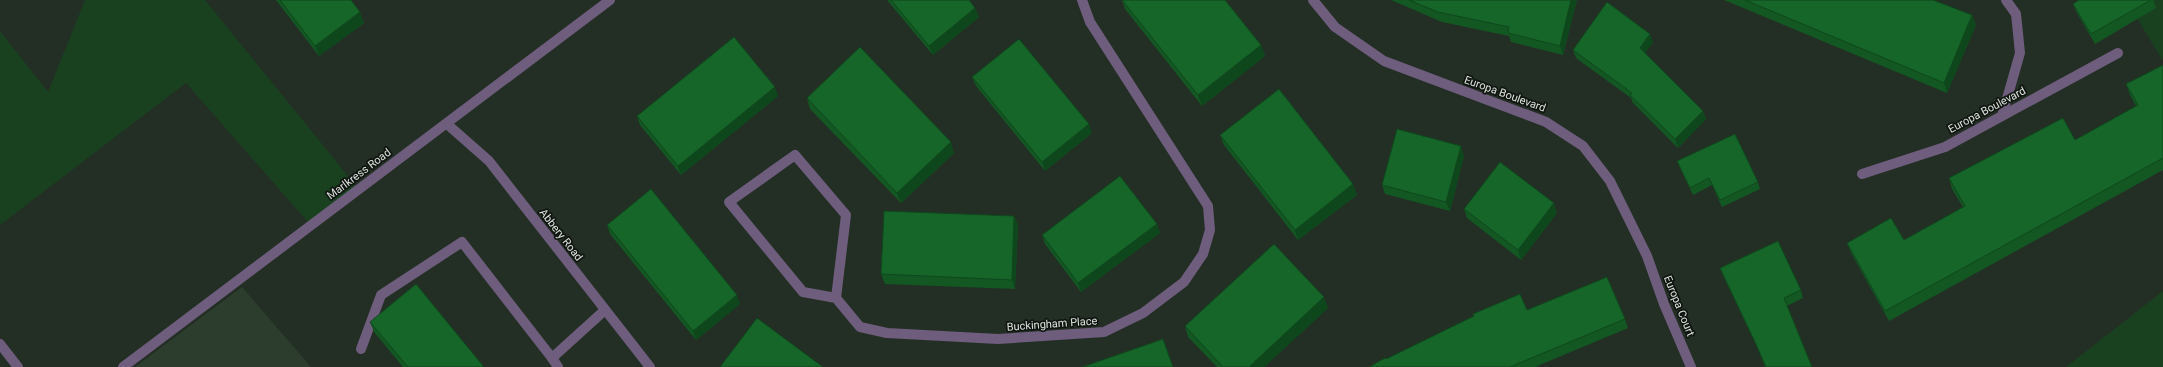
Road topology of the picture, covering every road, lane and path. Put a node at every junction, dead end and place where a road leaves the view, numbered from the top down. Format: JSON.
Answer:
{"nodes":[{"id":1,"x":610,"y":0,"type":"edge"},
{"id":2,"x":1082,"y":0,"type":"edge"},
{"id":3,"x":1313,"y":0,"type":"edge"},
{"id":4,"x":2006,"y":0,"type":"edge"},
{"id":5,"x":2118,"y":53,"type":"dead end"},
{"id":6,"x":2002,"y":116,"type":"junction"},
{"id":7,"x":447,"y":124,"type":"junction"},
{"id":8,"x":1862,"y":174,"type":"dead end"},
{"id":9,"x":1647,"y":256,"type":"joint"},
{"id":10,"x":836,"y":298,"type":"junction"},
{"id":11,"x":605,"y":310,"type":"junction"},
{"id":12,"x":0,"y":344,"type":"edge"},
{"id":13,"x":361,"y":348,"type":"dead end"},
{"id":14,"x":552,"y":358,"type":"junction"},
{"id":15,"x":1689,"y":366,"type":"edge"},
{"id":16,"x":18,"y":367,"type":"edge"},
{"id":17,"x":123,"y":367,"type":"edge"},
{"id":18,"x":558,"y":367,"type":"edge"},
{"id":19,"x":650,"y":367,"type":"edge"}],
"edges":[{"from":1,"to":7,"type":"street","name":"Marlkress Road"},
{"from":2,"to":10,"type":"street","name":"Buckingham Place"},
{"from":3,"to":9,"type":"street","name":"Europa Boulevard"},
{"from":4,"to":6,"type":"street"},
{"from":5,"to":6,"type":"street","name":"Europa Boulevard"},
{"from":6,"to":8,"type":"street","name":"Europa Boulevard"},
{"from":7,"to":11,"type":"street","name":"Abbery Road"},
{"from":7,"to":17,"type":"street","name":"Marlkress Road"},
{"from":9,"to":15,"type":"street","name":"Europa Court"},
{"from":10,"to":10,"type":"street"},
{"from":11,"to":14,"type":"street"},
{"from":11,"to":19,"type":"street","name":"Abbery Road"},
{"from":12,"to":16,"type":"street"},
{"from":13,"to":14,"type":"street"},
{"from":14,"to":18,"type":"street"}]}
